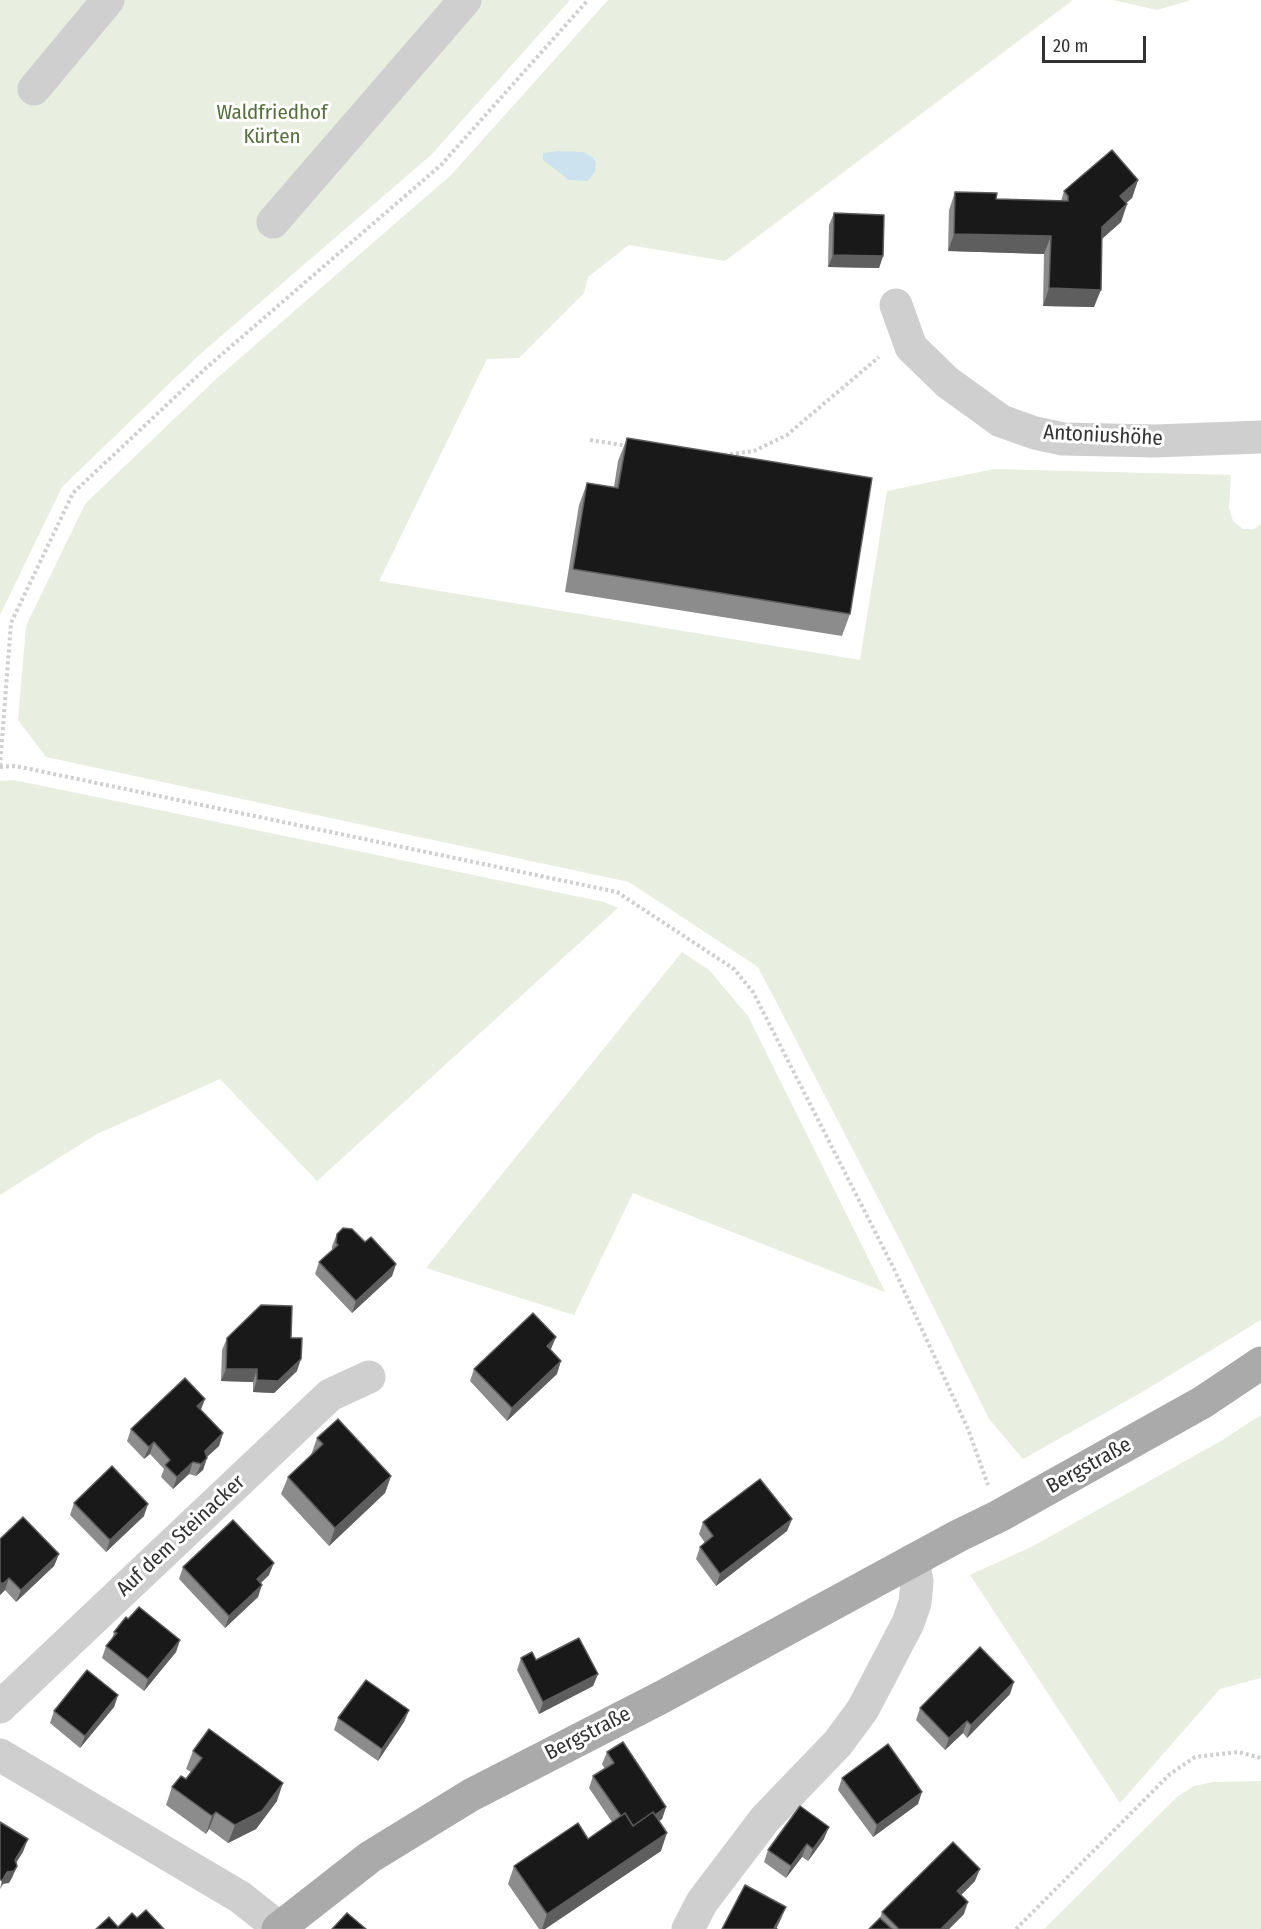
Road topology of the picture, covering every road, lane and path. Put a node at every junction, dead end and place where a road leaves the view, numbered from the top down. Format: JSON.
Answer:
{"nodes":[{"id":1,"x":108,"y":0,"type":"edge"},
{"id":2,"x":465,"y":0,"type":"edge"},
{"id":3,"x":588,"y":0,"type":"edge"},
{"id":4,"x":34,"y":89,"type":"dead end"},
{"id":5,"x":273,"y":222,"type":"dead end"},
{"id":6,"x":902,"y":320,"type":"joint"},
{"id":7,"x":1261,"y":436,"type":"edge"},
{"id":8,"x":590,"y":440,"type":"dead end"},
{"id":9,"x":636,"y":447,"type":"edge"},
{"id":10,"x":715,"y":456,"type":"edge"},
{"id":11,"x":0,"y":766,"type":"edge"},
{"id":12,"x":1261,"y":1363,"type":"edge"},
{"id":13,"x":369,"y":1377,"type":"dead end"},
{"id":14,"x":999,"y":1516,"type":"junction"},
{"id":15,"x":912,"y":1560,"type":"junction"},
{"id":16,"x":0,"y":1707,"type":"edge"},
{"id":17,"x":0,"y":1755,"type":"edge"},
{"id":18,"x":1261,"y":1758,"type":"edge"},
{"id":19,"x":278,"y":1928,"type":"edge"},
{"id":20,"x":688,"y":1929,"type":"edge"},
{"id":21,"x":1016,"y":1929,"type":"edge"}],
"edges":[{"from":1,"to":4,"type":"street"},
{"from":2,"to":5,"type":"street"},
{"from":3,"to":11,"type":"path"},
{"from":6,"to":7,"type":"street","name":"Antoniushöhe"},
{"from":6,"to":10,"type":"path"},
{"from":8,"to":9,"type":"path"},
{"from":11,"to":14,"type":"path"},
{"from":12,"to":14,"type":"main road","name":"Bergstraße"},
{"from":13,"to":16,"type":"street","name":"Auf dem Steinacker"},
{"from":14,"to":15,"type":"main road","name":"Bergstraße"},
{"from":15,"to":19,"type":"main road","name":"Bergstraße"},
{"from":15,"to":20,"type":"street"},
{"from":17,"to":19,"type":"street"},
{"from":18,"to":21,"type":"path"}]}
